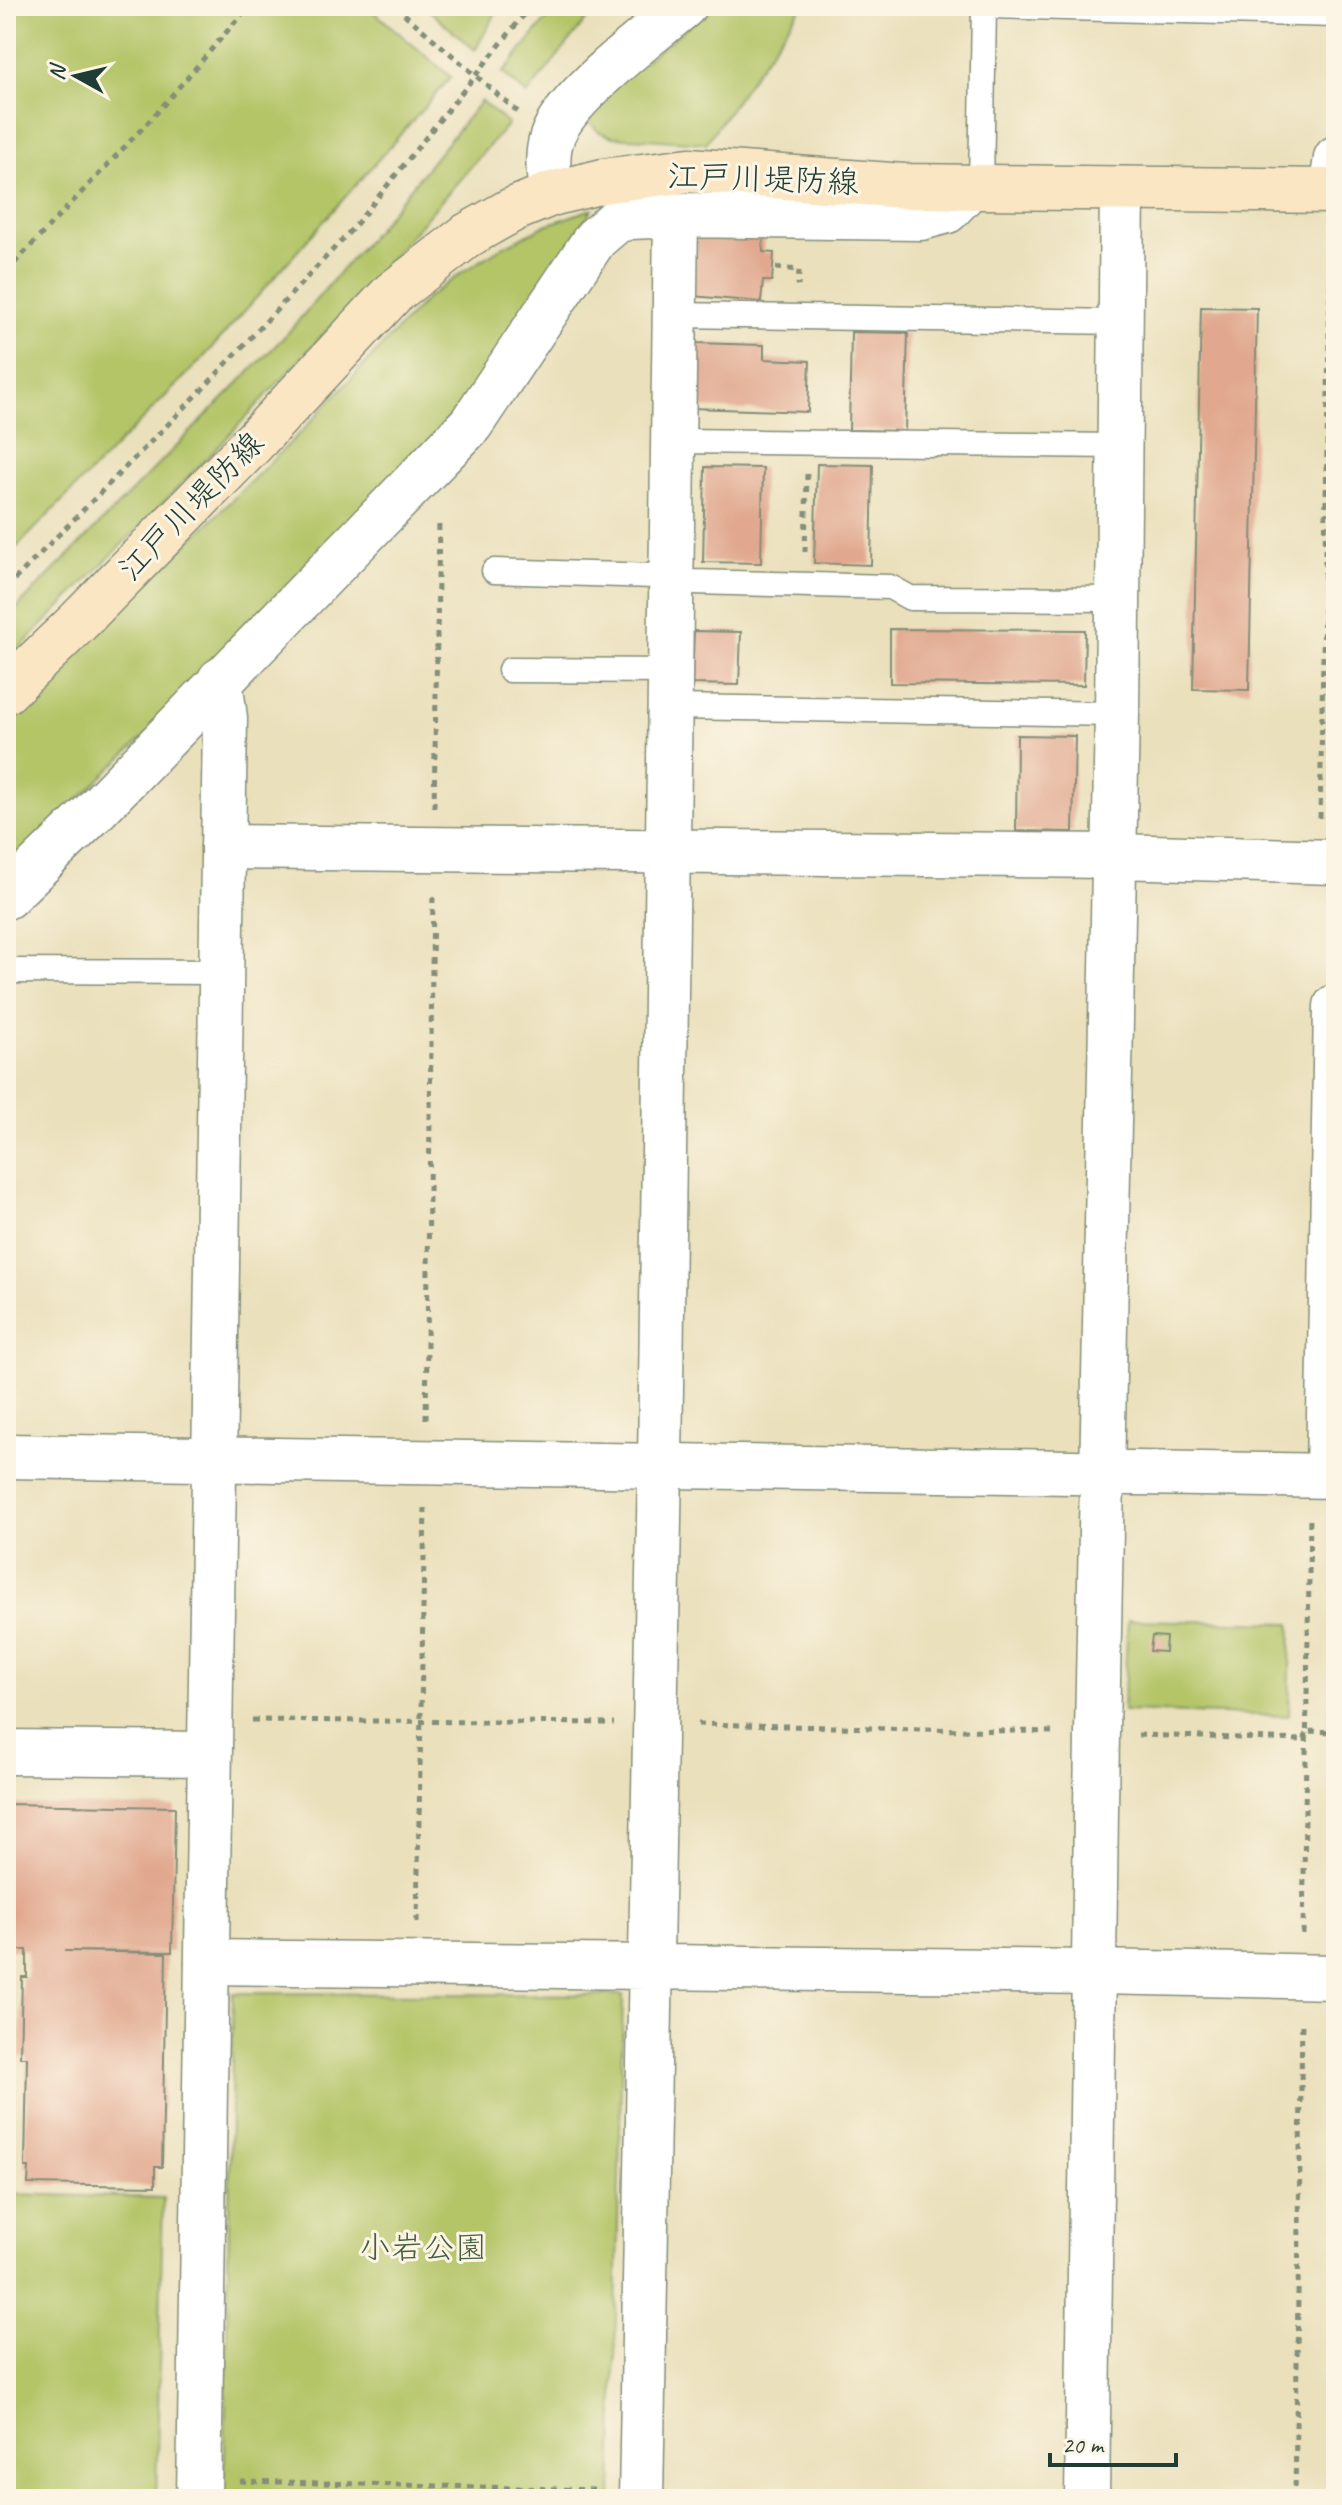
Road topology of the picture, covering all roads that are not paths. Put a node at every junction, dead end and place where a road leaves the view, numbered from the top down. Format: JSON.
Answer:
{"nodes":[{"id":1,"x":684,"y":6,"type":"edge"},
{"id":2,"x":984,"y":6,"type":"edge"},
{"id":3,"x":992,"y":6,"type":"edge"},
{"id":4,"x":1336,"y":15,"type":"edge"},
{"id":5,"x":976,"y":187,"type":"junction"},
{"id":6,"x":1122,"y":189,"type":"junction"},
{"id":7,"x":1334,"y":190,"type":"edge"},
{"id":8,"x":551,"y":194,"type":"junction"},
{"id":9,"x":676,"y":215,"type":"junction"},
{"id":10,"x":676,"y":315,"type":"junction"},
{"id":11,"x":1120,"y":322,"type":"junction"},
{"id":12,"x":674,"y":441,"type":"junction"},
{"id":13,"x":1119,"y":446,"type":"junction"},
{"id":14,"x":494,"y":571,"type":"dead end"},
{"id":15,"x":672,"y":578,"type":"junction"},
{"id":16,"x":1117,"y":599,"type":"junction"},
{"id":17,"x":510,"y":670,"type":"dead end"},
{"id":18,"x":220,"y":680,"type":"junction"},
{"id":19,"x":671,"y":689,"type":"junction"},
{"id":20,"x":6,"y":691,"type":"edge"},
{"id":21,"x":1117,"y":714,"type":"junction"},
{"id":22,"x":223,"y":847,"type":"junction"},
{"id":23,"x":668,"y":852,"type":"junction"},
{"id":24,"x":1114,"y":856,"type":"junction"},
{"id":25,"x":1328,"y":861,"type":"edge"},
{"id":26,"x":6,"y":897,"type":"edge"},
{"id":27,"x":6,"y":971,"type":"edge"},
{"id":28,"x":221,"y":972,"type":"junction"},
{"id":29,"x":1336,"y":1006,"type":"edge"},
{"id":30,"x":6,"y":1456,"type":"edge"},
{"id":31,"x":216,"y":1458,"type":"junction"},
{"id":32,"x":660,"y":1465,"type":"junction"},
{"id":33,"x":1103,"y":1471,"type":"junction"},
{"id":34,"x":1332,"y":1476,"type":"edge"},
{"id":35,"x":6,"y":1752,"type":"edge"},
{"id":36,"x":208,"y":1754,"type":"junction"},
{"id":37,"x":207,"y":1962,"type":"junction"},
{"id":38,"x":651,"y":1967,"type":"junction"},
{"id":39,"x":1095,"y":1972,"type":"junction"},
{"id":40,"x":1336,"y":1977,"type":"edge"},
{"id":41,"x":215,"y":2490,"type":"edge"},
{"id":42,"x":624,"y":2494,"type":"edge"},
{"id":43,"x":1087,"y":2499,"type":"edge"}],
"edges":[{"from":1,"to":8,"type":"street"},
{"from":2,"to":5,"type":"lane"},
{"from":3,"to":4,"type":"lane"},
{"from":5,"to":6,"type":"main road","name":"江戸川堤防線"},
{"from":5,"to":8,"type":"main road","name":"江戸川堤防線"},
{"from":5,"to":9,"type":"street"},
{"from":6,"to":7,"type":"main road","name":"江戸川堤防線"},
{"from":6,"to":11,"type":"street"},
{"from":8,"to":20,"type":"main road","name":"江戸川堤防線"},
{"from":9,"to":10,"type":"street"},
{"from":9,"to":18,"type":"street"},
{"from":10,"to":11,"type":"lane"},
{"from":10,"to":12,"type":"street"},
{"from":11,"to":13,"type":"street"},
{"from":12,"to":13,"type":"lane"},
{"from":12,"to":15,"type":"street"},
{"from":13,"to":16,"type":"street"},
{"from":14,"to":15,"type":"lane"},
{"from":15,"to":16,"type":"lane"},
{"from":15,"to":19,"type":"street"},
{"from":16,"to":21,"type":"street"},
{"from":17,"to":19,"type":"lane"},
{"from":18,"to":22,"type":"street"},
{"from":18,"to":26,"type":"street"},
{"from":19,"to":21,"type":"lane"},
{"from":19,"to":23,"type":"street"},
{"from":21,"to":24,"type":"street"},
{"from":22,"to":23,"type":"street"},
{"from":22,"to":28,"type":"street"},
{"from":23,"to":24,"type":"street"},
{"from":23,"to":32,"type":"street"},
{"from":24,"to":25,"type":"street"},
{"from":24,"to":33,"type":"street"},
{"from":27,"to":28,"type":"lane"},
{"from":28,"to":31,"type":"street"},
{"from":29,"to":34,"type":"street"},
{"from":30,"to":31,"type":"street"},
{"from":31,"to":32,"type":"street"},
{"from":31,"to":36,"type":"street"},
{"from":32,"to":33,"type":"street"},
{"from":32,"to":38,"type":"street"},
{"from":33,"to":34,"type":"street"},
{"from":33,"to":39,"type":"street"},
{"from":35,"to":36,"type":"street"},
{"from":36,"to":37,"type":"street"},
{"from":37,"to":38,"type":"street"},
{"from":37,"to":41,"type":"street"},
{"from":38,"to":39,"type":"street"},
{"from":38,"to":42,"type":"street"},
{"from":39,"to":40,"type":"street"},
{"from":39,"to":43,"type":"street"}]}
